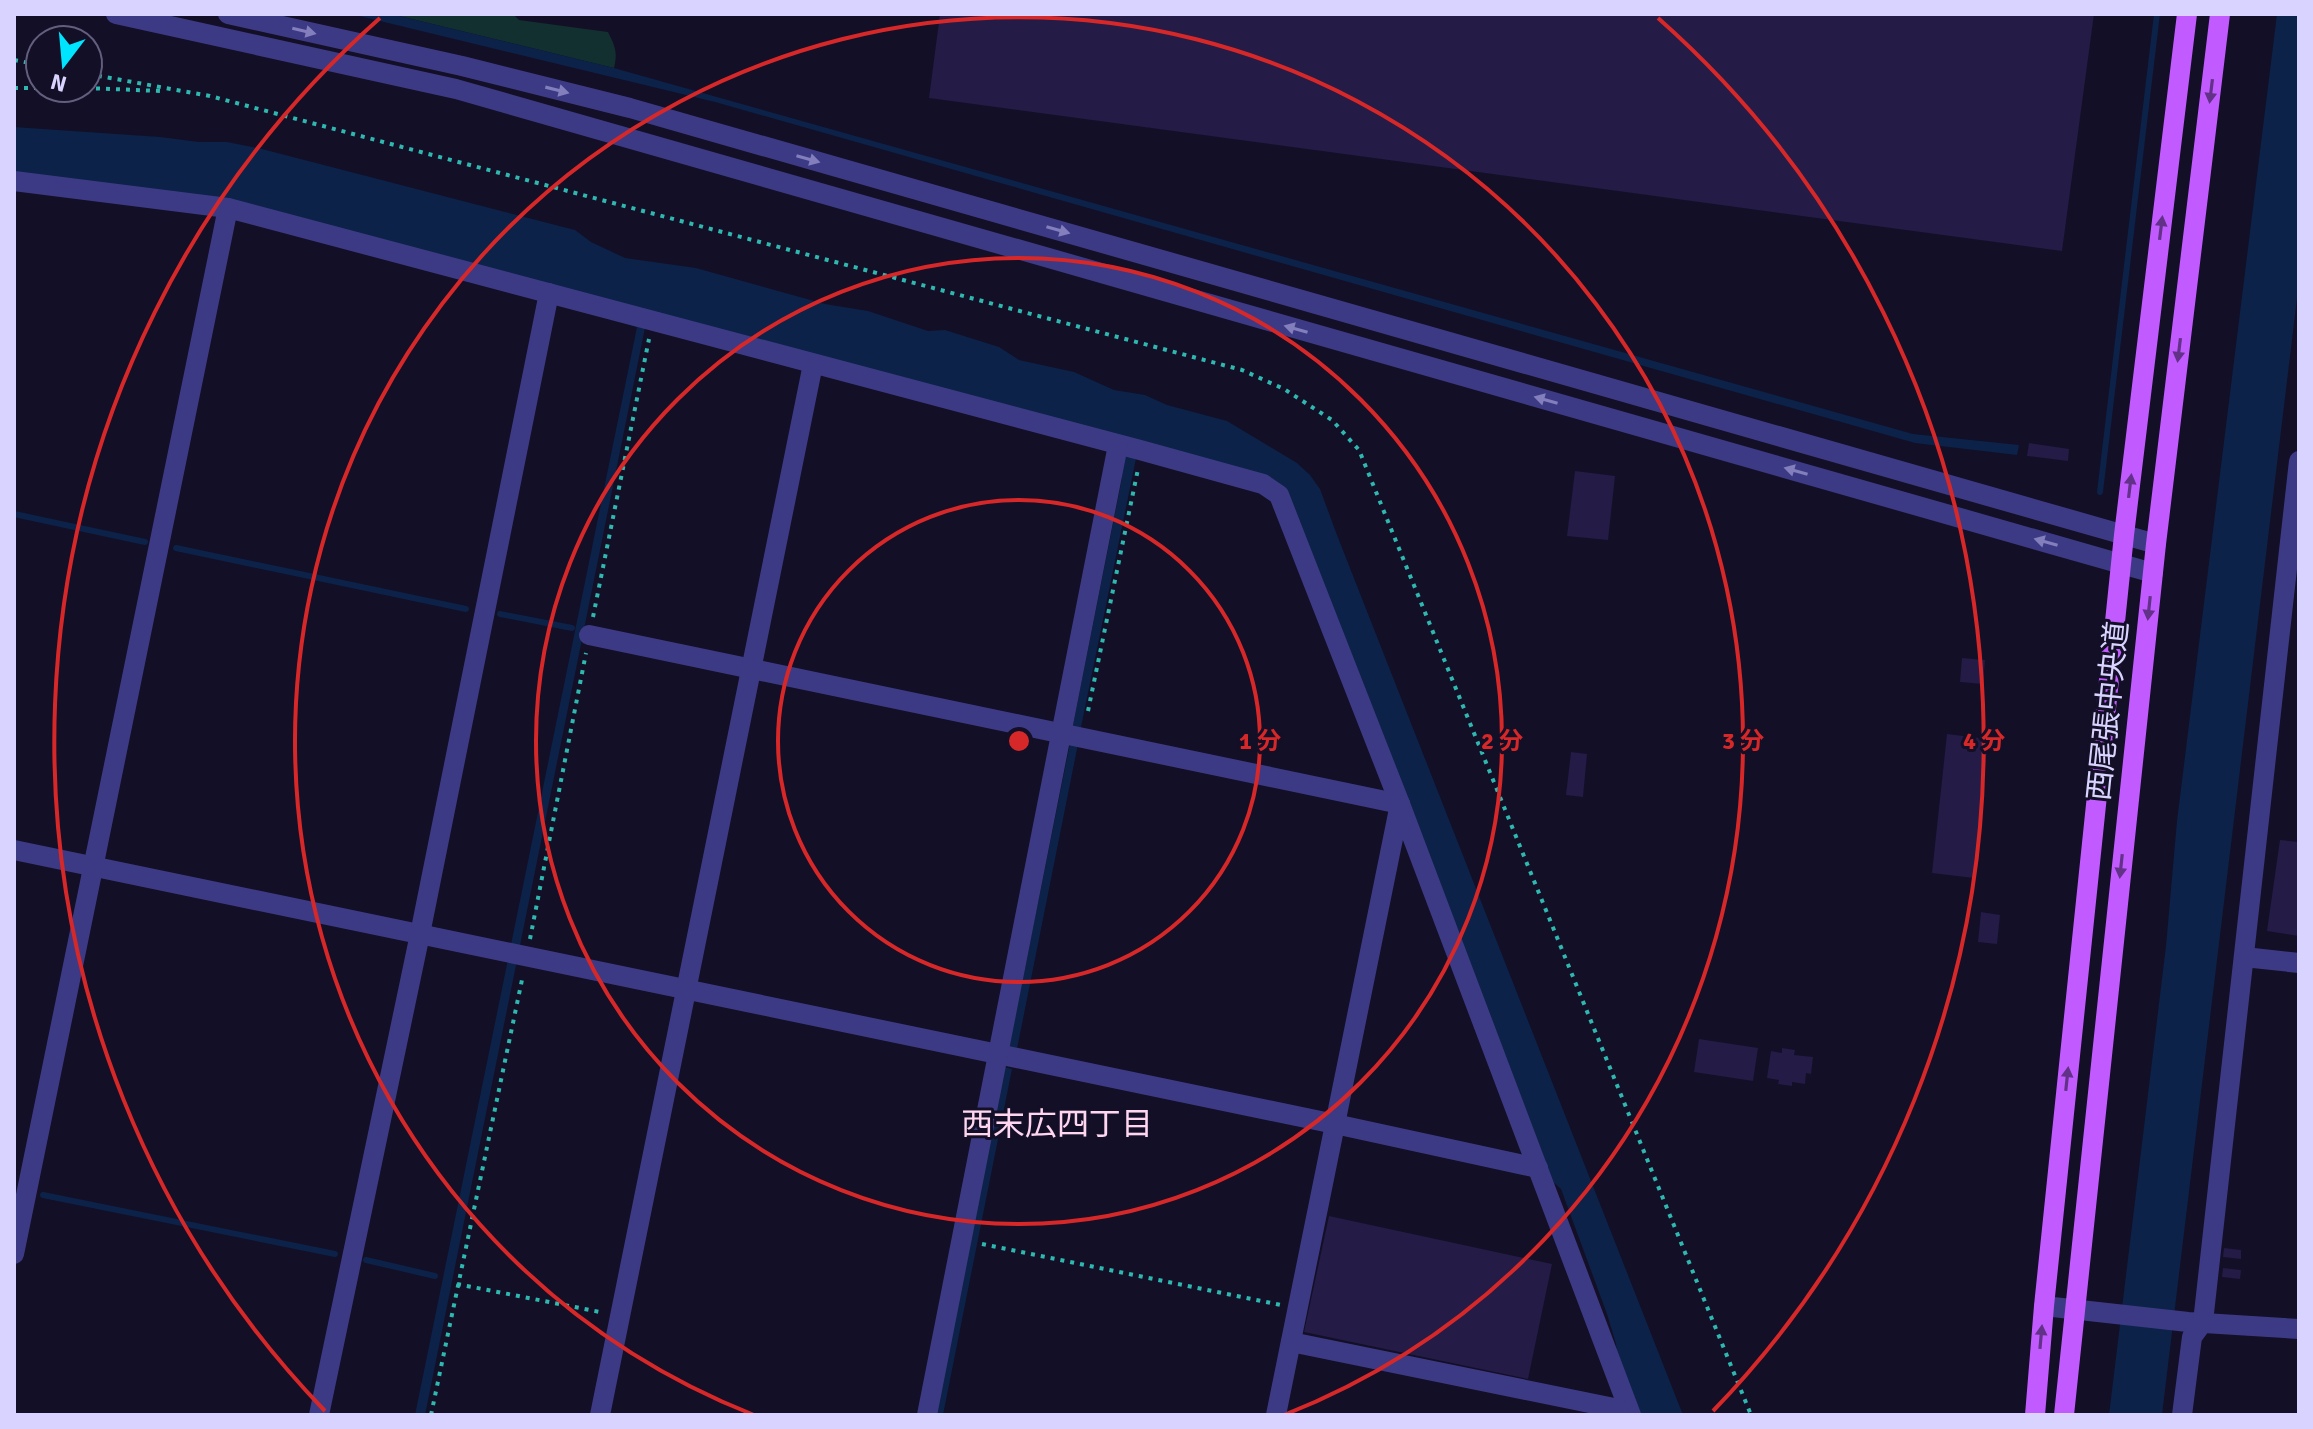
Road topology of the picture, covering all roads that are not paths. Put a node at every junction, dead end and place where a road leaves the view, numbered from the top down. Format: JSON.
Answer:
{"nodes":[{"id":1,"x":116,"y":14,"type":"edge"},
{"id":2,"x":228,"y":14,"type":"edge"},
{"id":3,"x":2187,"y":14,"type":"edge"},
{"id":4,"x":2220,"y":14,"type":"edge"},
{"id":5,"x":14,"y":181,"type":"edge"},
{"id":6,"x":228,"y":208,"type":"junction"},
{"id":7,"x":549,"y":293,"type":"junction"},
{"id":8,"x":813,"y":364,"type":"junction"},
{"id":9,"x":1127,"y":447,"type":"junction"},
{"id":10,"x":2299,"y":461,"type":"edge"},
{"id":11,"x":2124,"y":535,"type":"junction"},
{"id":12,"x":2156,"y":544,"type":"junction"},
{"id":13,"x":2121,"y":564,"type":"junction"},
{"id":14,"x":2153,"y":573,"type":"junction"},
{"id":15,"x":2289,"y":621,"type":"edge"},
{"id":16,"x":589,"y":635,"type":"road end"},
{"id":17,"x":752,"y":669,"type":"junction"},
{"id":18,"x":1061,"y":734,"type":"junction"},
{"id":19,"x":1400,"y":804,"type":"junction"},
{"id":20,"x":14,"y":850,"type":"edge"},
{"id":21,"x":94,"y":867,"type":"junction"},
{"id":22,"x":420,"y":934,"type":"junction"},
{"id":23,"x":2244,"y":957,"type":"junction"},
{"id":24,"x":2299,"y":963,"type":"edge"},
{"id":25,"x":687,"y":991,"type":"junction"},
{"id":26,"x":998,"y":1055,"type":"junction"},
{"id":27,"x":1335,"y":1124,"type":"junction"},
{"id":28,"x":1538,"y":1168,"type":"junction"},
{"id":29,"x":14,"y":1254,"type":"edge"},
{"id":30,"x":2044,"y":1306,"type":"junction"},
{"id":31,"x":2074,"y":1310,"type":"junction"},
{"id":32,"x":2195,"y":1322,"type":"junction"},
{"id":33,"x":2299,"y":1329,"type":"edge"},
{"id":34,"x":1291,"y":1342,"type":"junction"},
{"id":35,"x":1622,"y":1408,"type":"edge"},
{"id":36,"x":319,"y":1415,"type":"edge"},
{"id":37,"x":600,"y":1415,"type":"edge"},
{"id":38,"x":927,"y":1415,"type":"edge"},
{"id":39,"x":1276,"y":1415,"type":"edge"},
{"id":40,"x":2035,"y":1415,"type":"edge"},
{"id":41,"x":2064,"y":1415,"type":"edge"},
{"id":42,"x":2182,"y":1415,"type":"edge"}],
"edges":[{"from":13,"to":1,"type":"street","one_way":true},
{"from":2,"to":11,"type":"street","one_way":true},
{"from":11,"to":3,"type":"main road","name":"西尾張中央道","one_way":true},
{"from":4,"to":12,"type":"main road","name":"西尾張中央道","one_way":true},
{"from":5,"to":6,"type":"street"},
{"from":6,"to":7,"type":"street"},
{"from":6,"to":21,"type":"street"},
{"from":7,"to":8,"type":"street"},
{"from":7,"to":22,"type":"street"},
{"from":8,"to":9,"type":"street"},
{"from":8,"to":17,"type":"street"},
{"from":9,"to":18,"type":"street"},
{"from":9,"to":19,"type":"street"},
{"from":10,"to":15,"type":"street"},
{"from":11,"to":12,"type":"street"},
{"from":11,"to":13,"type":"main road","name":"西尾張中央道"},
{"from":12,"to":14,"type":"main road","name":"西尾張中央道"},
{"from":13,"to":14,"type":"street"},
{"from":30,"to":13,"type":"main road","name":"西尾張中央道","one_way":true},
{"from":14,"to":31,"type":"main road","name":"西尾張中央道","one_way":true},
{"from":15,"to":23,"type":"street"},
{"from":16,"to":17,"type":"street"},
{"from":17,"to":18,"type":"street"},
{"from":17,"to":25,"type":"street"},
{"from":18,"to":19,"type":"street"},
{"from":18,"to":26,"type":"street"},
{"from":19,"to":27,"type":"street"},
{"from":19,"to":28,"type":"street"},
{"from":20,"to":21,"type":"street"},
{"from":21,"to":22,"type":"street"},
{"from":21,"to":29,"type":"street"},
{"from":22,"to":25,"type":"street"},
{"from":22,"to":36,"type":"street"},
{"from":23,"to":24,"type":"street"},
{"from":23,"to":32,"type":"street"},
{"from":25,"to":26,"type":"street"},
{"from":25,"to":37,"type":"street"},
{"from":26,"to":27,"type":"street"},
{"from":26,"to":38,"type":"street"},
{"from":27,"to":28,"type":"street"},
{"from":27,"to":34,"type":"street"},
{"from":28,"to":35,"type":"street"},
{"from":30,"to":31,"type":"street"},
{"from":40,"to":30,"type":"main road","name":"西尾張中央道","one_way":true},
{"from":31,"to":32,"type":"street"},
{"from":31,"to":41,"type":"main road","name":"西尾張中央道"},
{"from":32,"to":33,"type":"street"},
{"from":32,"to":42,"type":"street"},
{"from":34,"to":35,"type":"street"},
{"from":34,"to":39,"type":"street"}]}
